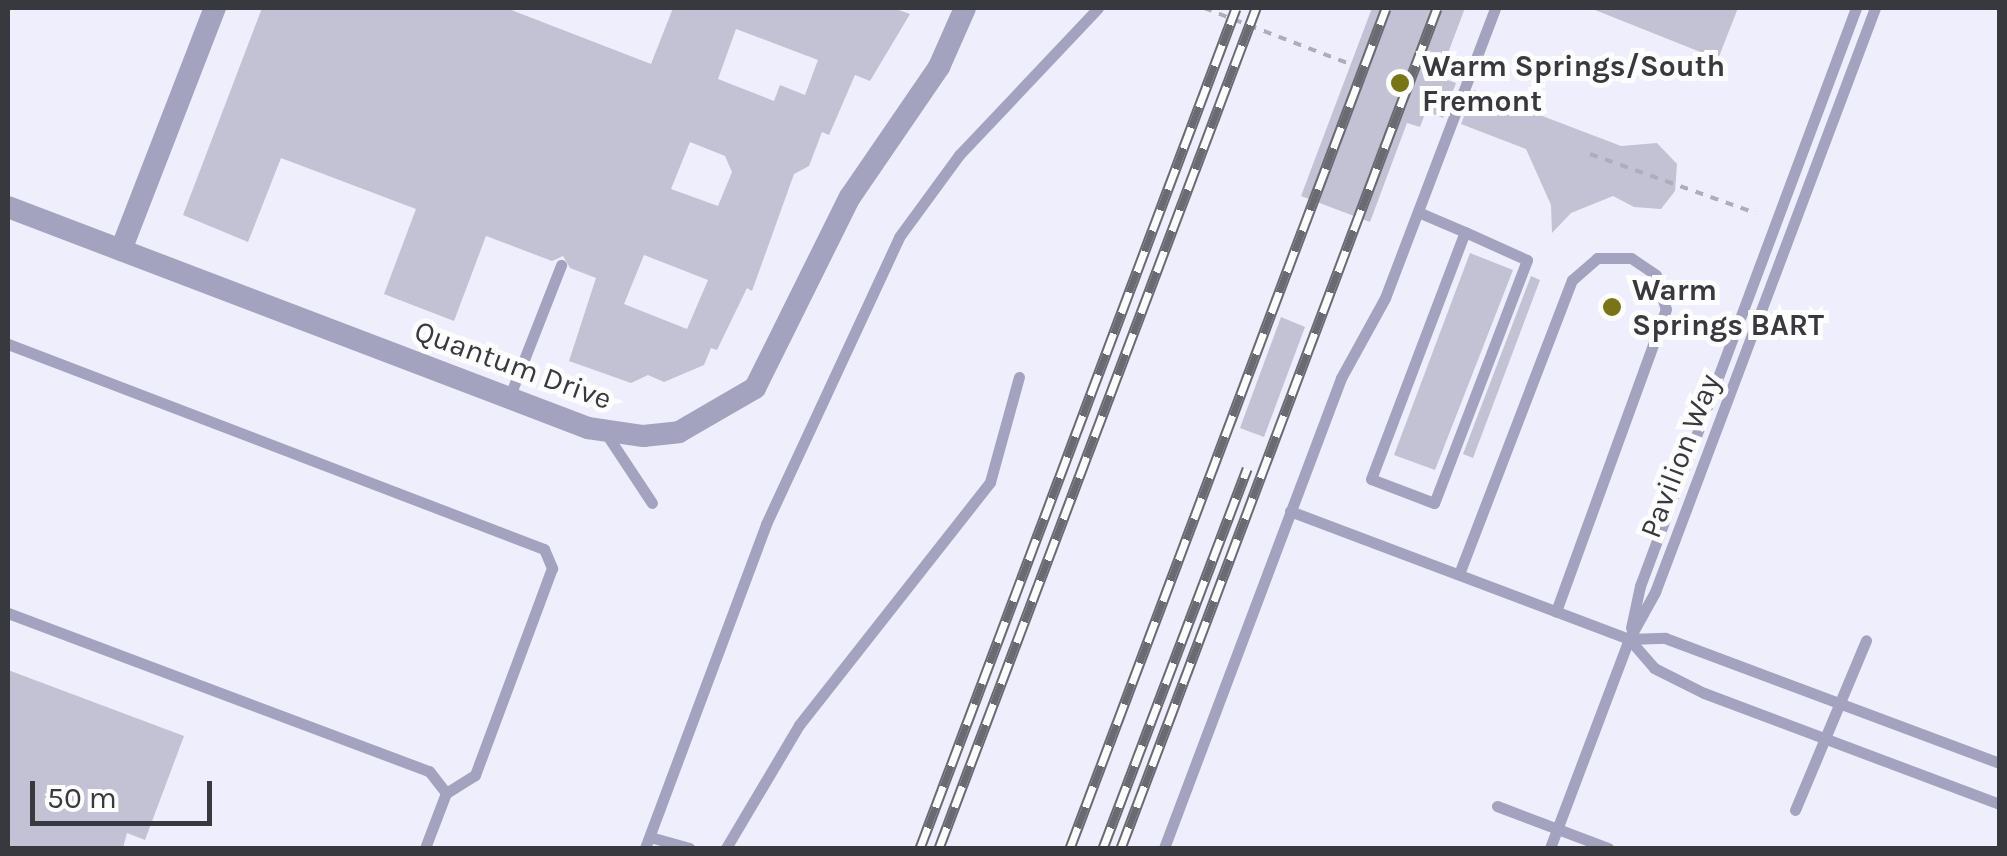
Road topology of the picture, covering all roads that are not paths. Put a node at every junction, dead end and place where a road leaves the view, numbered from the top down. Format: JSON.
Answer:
{"nodes":[{"id":1,"x":215,"y":8,"type":"edge"},
{"id":2,"x":964,"y":8,"type":"edge"},
{"id":3,"x":1098,"y":8,"type":"edge"},
{"id":4,"x":1495,"y":8,"type":"edge"},
{"id":5,"x":1856,"y":8,"type":"edge"},
{"id":6,"x":1876,"y":8,"type":"edge"},
{"id":7,"x":8,"y":207,"type":"edge"},
{"id":8,"x":1418,"y":212,"type":"junction"},
{"id":9,"x":1465,"y":232,"type":"junction"},
{"id":10,"x":122,"y":250,"type":"junction"},
{"id":11,"x":560,"y":264,"type":"dead end"},
{"id":12,"x":8,"y":344,"type":"edge"},
{"id":13,"x":1019,"y":377,"type":"dead end"},
{"id":14,"x":510,"y":398,"type":"junction"},
{"id":15,"x":605,"y":432,"type":"junction"},
{"id":16,"x":652,"y":503,"type":"dead end"},
{"id":17,"x":1290,"y":511,"type":"junction"},
{"id":18,"x":1459,"y":574,"type":"junction"},
{"id":19,"x":1556,"y":612,"type":"junction"},
{"id":20,"x":8,"y":613,"type":"edge"},
{"id":21,"x":1629,"y":639,"type":"junction"},
{"id":22,"x":1866,"y":640,"type":"dead end"},
{"id":23,"x":1841,"y":705,"type":"junction"},
{"id":24,"x":1822,"y":737,"type":"junction"},
{"id":25,"x":2000,"y":763,"type":"edge"},
{"id":26,"x":446,"y":794,"type":"junction"},
{"id":27,"x":2000,"y":804,"type":"edge"},
{"id":28,"x":1497,"y":806,"type":"dead end"},
{"id":29,"x":1795,"y":810,"type":"dead end"},
{"id":30,"x":1557,"y":829,"type":"junction"},
{"id":31,"x":648,"y":843,"type":"edge"},
{"id":32,"x":426,"y":848,"type":"edge"},
{"id":33,"x":689,"y":848,"type":"edge"},
{"id":34,"x":726,"y":848,"type":"edge"},
{"id":35,"x":1164,"y":848,"type":"edge"},
{"id":36,"x":1550,"y":848,"type":"edge"},
{"id":37,"x":1608,"y":848,"type":"edge"}],
"edges":[{"from":1,"to":10,"type":"street"},
{"from":2,"to":15,"type":"street","name":"Quantum Drive"},
{"from":3,"to":31,"type":"lane"},
{"from":4,"to":8,"type":"lane"},
{"from":5,"to":21,"type":"lane","name":"Pavilion Way"},
{"from":6,"to":21,"type":"lane","name":"Pavilion Way"},
{"from":7,"to":10,"type":"street","name":"Quantum Drive"},
{"from":8,"to":9,"type":"lane"},
{"from":8,"to":17,"type":"lane"},
{"from":9,"to":9,"type":"lane"},
{"from":10,"to":14,"type":"street","name":"Quantum Drive"},
{"from":11,"to":14,"type":"lane"},
{"from":12,"to":26,"type":"lane"},
{"from":13,"to":34,"type":"lane"},
{"from":14,"to":15,"type":"street","name":"Quantum Drive"},
{"from":15,"to":16,"type":"lane"},
{"from":17,"to":18,"type":"lane"},
{"from":17,"to":35,"type":"lane"},
{"from":18,"to":19,"type":"lane"},
{"from":18,"to":19,"type":"lane"},
{"from":19,"to":21,"type":"lane"},
{"from":20,"to":26,"type":"lane"},
{"from":21,"to":23,"type":"lane"},
{"from":21,"to":24,"type":"lane"},
{"from":21,"to":30,"type":"lane","name":"Pavilion Way"},
{"from":22,"to":23,"type":"lane"},
{"from":23,"to":24,"type":"lane"},
{"from":23,"to":25,"type":"lane"},
{"from":24,"to":27,"type":"lane"},
{"from":24,"to":29,"type":"lane"},
{"from":26,"to":32,"type":"lane"},
{"from":28,"to":30,"type":"lane"},
{"from":30,"to":36,"type":"lane","name":"Pavilion Way"},
{"from":30,"to":37,"type":"lane"},
{"from":31,"to":33,"type":"lane"}]}
